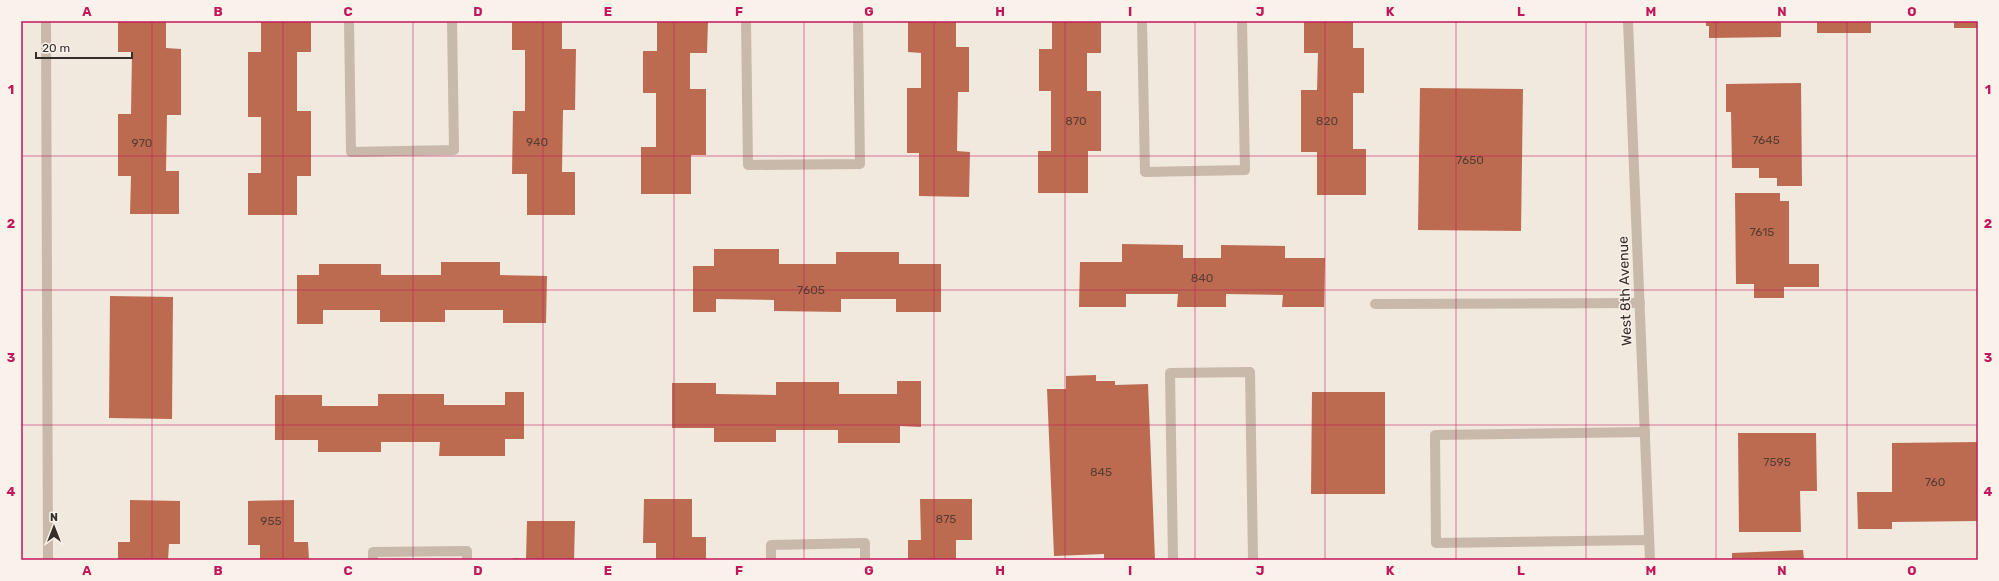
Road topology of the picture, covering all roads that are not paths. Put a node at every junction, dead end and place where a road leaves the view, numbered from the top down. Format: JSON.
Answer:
{"nodes":[{"id":1,"x":46,"y":21,"type":"edge"},
{"id":2,"x":349,"y":21,"type":"edge"},
{"id":3,"x":452,"y":21,"type":"edge"},
{"id":4,"x":746,"y":21,"type":"edge"},
{"id":5,"x":858,"y":21,"type":"edge"},
{"id":6,"x":1142,"y":21,"type":"edge"},
{"id":7,"x":1242,"y":21,"type":"edge"},
{"id":8,"x":1628,"y":21,"type":"edge"},
{"id":9,"x":1640,"y":302,"type":"junction"},
{"id":10,"x":1375,"y":304,"type":"dead end"},
{"id":11,"x":1645,"y":432,"type":"junction"},
{"id":12,"x":1649,"y":540,"type":"junction"},
{"id":13,"x":48,"y":560,"type":"edge"},
{"id":14,"x":373,"y":560,"type":"edge"},
{"id":15,"x":467,"y":560,"type":"edge"},
{"id":16,"x":771,"y":560,"type":"edge"},
{"id":17,"x":865,"y":560,"type":"edge"},
{"id":18,"x":1173,"y":560,"type":"edge"},
{"id":19,"x":1254,"y":560,"type":"edge"},
{"id":20,"x":1650,"y":560,"type":"edge"}],
"edges":[{"from":1,"to":13,"type":"street"},
{"from":2,"to":3,"type":"street"},
{"from":4,"to":5,"type":"street"},
{"from":6,"to":7,"type":"street"},
{"from":8,"to":9,"type":"street","name":"West 8th Avenue"},
{"from":9,"to":10,"type":"street"},
{"from":9,"to":11,"type":"street","name":"West 8th Avenue"},
{"from":11,"to":12,"type":"street","name":"West 8th Avenue"},
{"from":11,"to":12,"type":"street"},
{"from":12,"to":20,"type":"street","name":"West 8th Avenue"},
{"from":14,"to":15,"type":"street"},
{"from":16,"to":17,"type":"street"},
{"from":18,"to":19,"type":"street"}]}
